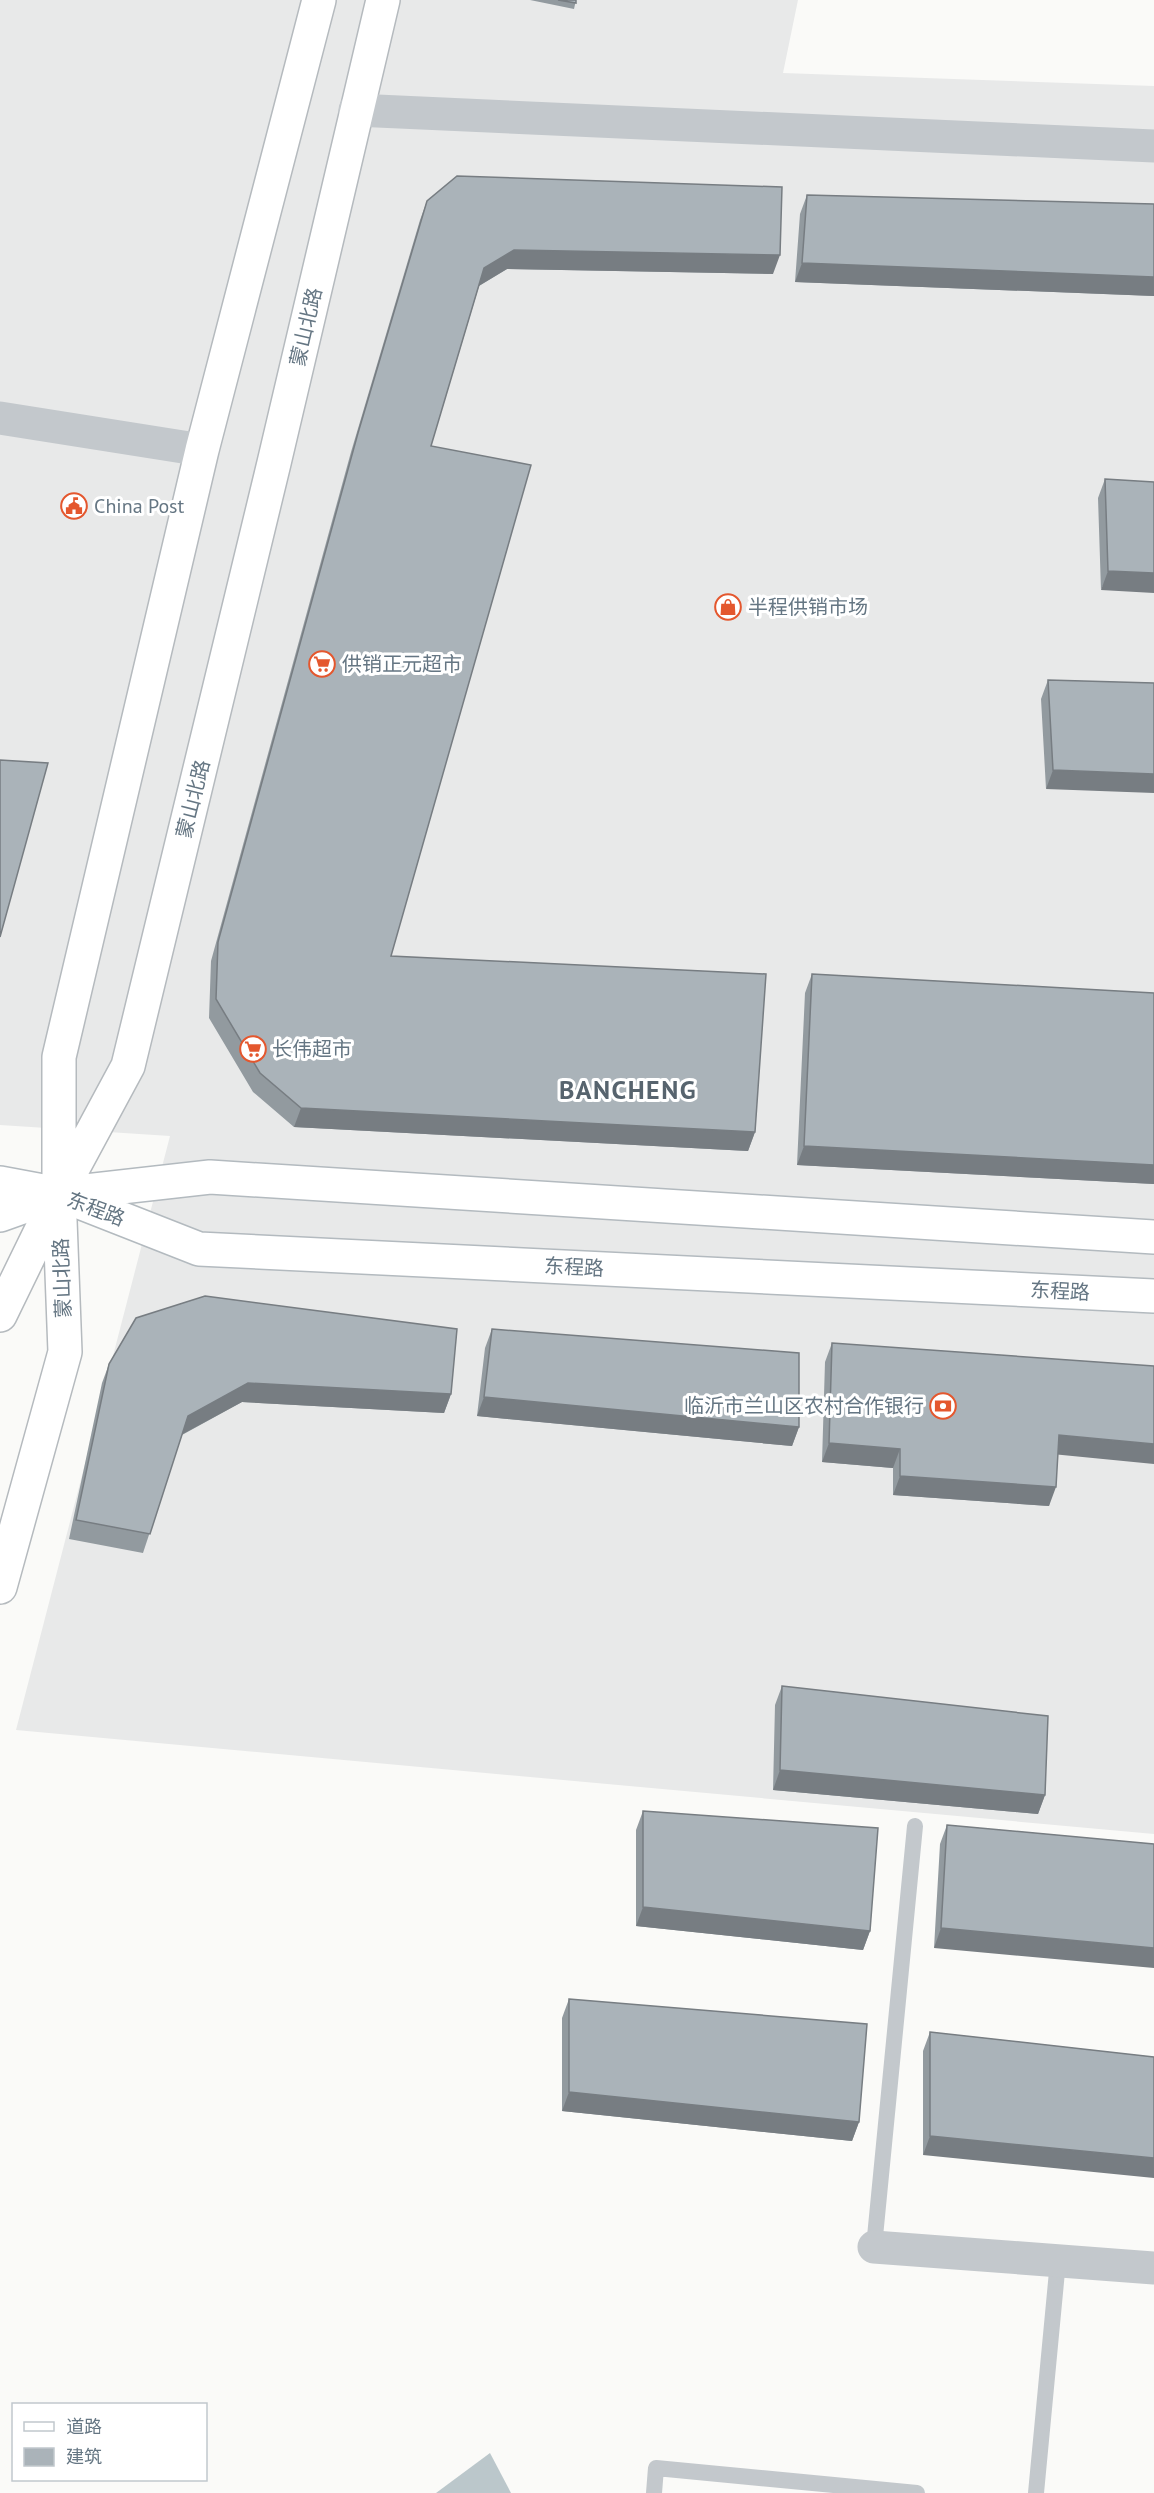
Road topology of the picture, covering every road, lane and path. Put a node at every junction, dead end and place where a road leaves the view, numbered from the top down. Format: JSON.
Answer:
{"nodes":[{"id":1,"x":320,"y":0,"type":"edge"},
{"id":2,"x":383,"y":0,"type":"edge"},
{"id":3,"x":355,"y":110,"type":"junction"},
{"id":4,"x":1154,"y":146,"type":"edge"},
{"id":5,"x":0,"y":418,"type":"edge"},
{"id":6,"x":202,"y":450,"type":"junction"},
{"id":7,"x":0,"y":1183,"type":"edge"},
{"id":8,"x":59,"y":1194,"type":"junction"},
{"id":9,"x":0,"y":1215,"type":"edge"},
{"id":10,"x":1154,"y":1237,"type":"edge"},
{"id":11,"x":1154,"y":1296,"type":"edge"},
{"id":12,"x":0,"y":1315,"type":"edge"},
{"id":13,"x":0,"y":1587,"type":"edge"},
{"id":14,"x":915,"y":1826,"type":"dead end"},
{"id":15,"x":874,"y":2247,"type":"joint"},
{"id":16,"x":1058,"y":2261,"type":"junction"},
{"id":17,"x":1154,"y":2268,"type":"edge"},
{"id":18,"x":654,"y":2493,"type":"edge"},
{"id":19,"x":917,"y":2493,"type":"edge"},
{"id":20,"x":1036,"y":2493,"type":"edge"}],
"edges":[{"from":1,"to":6,"type":"main road"},
{"from":2,"to":3,"type":"main road","name":"蒙山北路"},
{"from":3,"to":4,"type":"street"},
{"from":3,"to":8,"type":"main road","name":"蒙山北路"},
{"from":5,"to":6,"type":"street"},
{"from":6,"to":8,"type":"main road"},
{"from":7,"to":8,"type":"main road"},
{"from":8,"to":9,"type":"main road"},
{"from":8,"to":10,"type":"main road","name":"东程路"},
{"from":8,"to":11,"type":"main road","name":"东程路"},
{"from":8,"to":12,"type":"main road"},
{"from":8,"to":13,"type":"main road","name":"蒙山北路"},
{"from":14,"to":15,"type":"lane"},
{"from":15,"to":16,"type":"street"},
{"from":16,"to":17,"type":"street"},
{"from":16,"to":20,"type":"lane"},
{"from":18,"to":19,"type":"lane"}]}
